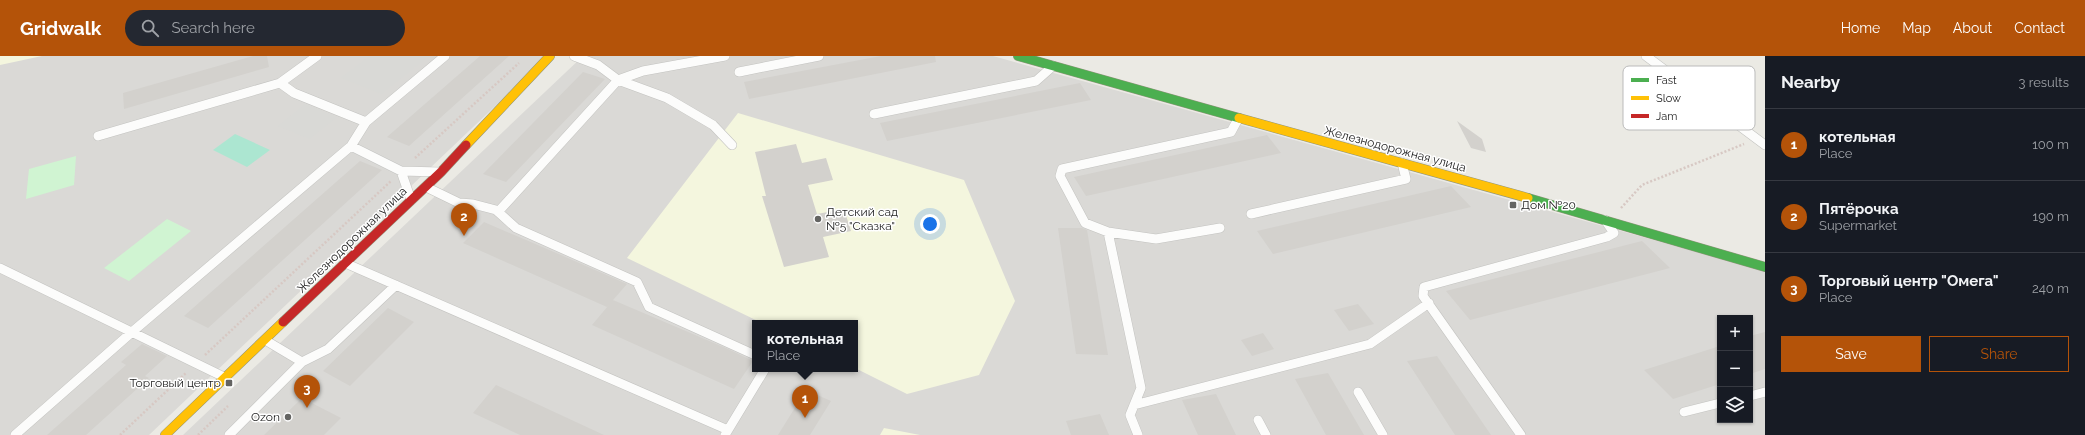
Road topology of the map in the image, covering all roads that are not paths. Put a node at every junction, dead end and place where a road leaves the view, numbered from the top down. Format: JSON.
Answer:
{"nodes":[{"id":1,"x":317,"y":56,"type":"edge"},
{"id":2,"x":445,"y":56,"type":"edge"},
{"id":3,"x":550,"y":56,"type":"edge"},
{"id":4,"x":574,"y":56,"type":"edge"},
{"id":5,"x":724,"y":56,"type":"edge"},
{"id":6,"x":819,"y":56,"type":"edge"},
{"id":7,"x":1018,"y":56,"type":"edge"},
{"id":8,"x":1646,"y":56,"type":"edge"},
{"id":9,"x":1053,"y":66,"type":"junction"},
{"id":10,"x":1659,"y":66,"type":"edge"},
{"id":11,"x":739,"y":72,"type":"dead end"},
{"id":12,"x":618,"y":80,"type":"junction"},
{"id":13,"x":280,"y":83,"type":"junction"},
{"id":14,"x":874,"y":114,"type":"dead end"},
{"id":15,"x":1238,"y":119,"type":"junction"},
{"id":16,"x":366,"y":122,"type":"junction"},
{"id":17,"x":1744,"y":130,"type":"edge"},
{"id":18,"x":98,"y":136,"type":"dead end"},
{"id":19,"x":732,"y":145,"type":"dead end"},
{"id":20,"x":1765,"y":145,"type":"edge"},
{"id":21,"x":351,"y":146,"type":"junction"},
{"id":22,"x":1402,"y":163,"type":"junction"},
{"id":23,"x":401,"y":171,"type":"junction"},
{"id":24,"x":441,"y":172,"type":"junction"},
{"id":25,"x":426,"y":187,"type":"junction"},
{"id":26,"x":411,"y":200,"type":"junction"},
{"id":27,"x":498,"y":212,"type":"junction"},
{"id":28,"x":1251,"y":214,"type":"dead end"},
{"id":29,"x":1605,"y":220,"type":"junction"},
{"id":30,"x":1220,"y":228,"type":"dead end"},
{"id":31,"x":1108,"y":232,"type":"junction"},
{"id":32,"x":346,"y":263,"type":"junction"},
{"id":33,"x":1765,"y":267,"type":"edge"},
{"id":34,"x":0,"y":268,"type":"edge"},
{"id":35,"x":396,"y":285,"type":"junction"},
{"id":36,"x":1429,"y":303,"type":"junction"},
{"id":37,"x":132,"y":332,"type":"junction"},
{"id":38,"x":265,"y":340,"type":"junction"},
{"id":39,"x":752,"y":354,"type":"edge"},
{"id":40,"x":302,"y":362,"type":"junction"},
{"id":41,"x":764,"y":372,"type":"edge"},
{"id":42,"x":225,"y":378,"type":"junction"},
{"id":43,"x":1358,"y":392,"type":"dead end"},
{"id":44,"x":1765,"y":392,"type":"edge"},
{"id":45,"x":1753,"y":395,"type":"edge"},
{"id":46,"x":1134,"y":404,"type":"junction"},
{"id":47,"x":1717,"y":404,"type":"edge"},
{"id":48,"x":1684,"y":412,"type":"dead end"},
{"id":49,"x":1258,"y":420,"type":"dead end"},
{"id":50,"x":727,"y":433,"type":"edge"},
{"id":51,"x":15,"y":435,"type":"edge"},
{"id":52,"x":165,"y":435,"type":"edge"},
{"id":53,"x":229,"y":435,"type":"edge"},
{"id":54,"x":1138,"y":435,"type":"edge"},
{"id":55,"x":1266,"y":435,"type":"edge"},
{"id":56,"x":1383,"y":435,"type":"edge"},
{"id":57,"x":1520,"y":435,"type":"edge"}],
"edges":[{"from":1,"to":13,"type":"lane"},
{"from":2,"to":16,"type":"lane"},
{"from":3,"to":24,"type":"street","name":"Железнодорожная улица"},
{"from":4,"to":12,"type":"lane"},
{"from":5,"to":12,"type":"lane"},
{"from":6,"to":11,"type":"lane"},
{"from":7,"to":9,"type":"street","name":"Железнодорожная улица"},
{"from":8,"to":10,"type":"lane"},
{"from":9,"to":14,"type":"lane"},
{"from":9,"to":15,"type":"street","name":"Железнодорожная улица"},
{"from":12,"to":19,"type":"lane"},
{"from":12,"to":27,"type":"lane"},
{"from":13,"to":16,"type":"lane"},
{"from":13,"to":18,"type":"lane"},
{"from":15,"to":22,"type":"street","name":"Железнодорожная улица"},
{"from":15,"to":31,"type":"lane"},
{"from":16,"to":21,"type":"lane"},
{"from":17,"to":20,"type":"lane"},
{"from":21,"to":23,"type":"lane"},
{"from":21,"to":37,"type":"lane"},
{"from":22,"to":28,"type":"lane"},
{"from":22,"to":29,"type":"street","name":"Железнодорожная улица"},
{"from":23,"to":24,"type":"lane"},
{"from":23,"to":26,"type":"lane"},
{"from":24,"to":25,"type":"street","name":"Железнодорожная улица"},
{"from":25,"to":26,"type":"street","name":"Железнодорожная улица"},
{"from":25,"to":27,"type":"lane"},
{"from":26,"to":32,"type":"street","name":"Железнодорожная улица"},
{"from":27,"to":39,"type":"lane"},
{"from":29,"to":33,"type":"street","name":"Железнодорожная улица"},
{"from":29,"to":36,"type":"lane"},
{"from":30,"to":31,"type":"lane"},
{"from":31,"to":46,"type":"lane"},
{"from":32,"to":35,"type":"lane"},
{"from":32,"to":38,"type":"street","name":"Железнодорожная улица"},
{"from":34,"to":37,"type":"lane"},
{"from":35,"to":40,"type":"lane"},
{"from":35,"to":50,"type":"lane"},
{"from":36,"to":46,"type":"lane"},
{"from":36,"to":57,"type":"lane"},
{"from":37,"to":42,"type":"lane"},
{"from":37,"to":51,"type":"lane"},
{"from":38,"to":40,"type":"lane"},
{"from":38,"to":42,"type":"street","name":"Железнодорожная улица"},
{"from":40,"to":53,"type":"lane"},
{"from":41,"to":50,"type":"lane"},
{"from":42,"to":52,"type":"street","name":"Железнодорожная улица"},
{"from":43,"to":56,"type":"lane"},
{"from":44,"to":45,"type":"lane"},
{"from":46,"to":54,"type":"lane"},
{"from":47,"to":48,"type":"lane"},
{"from":49,"to":55,"type":"lane"}]}
